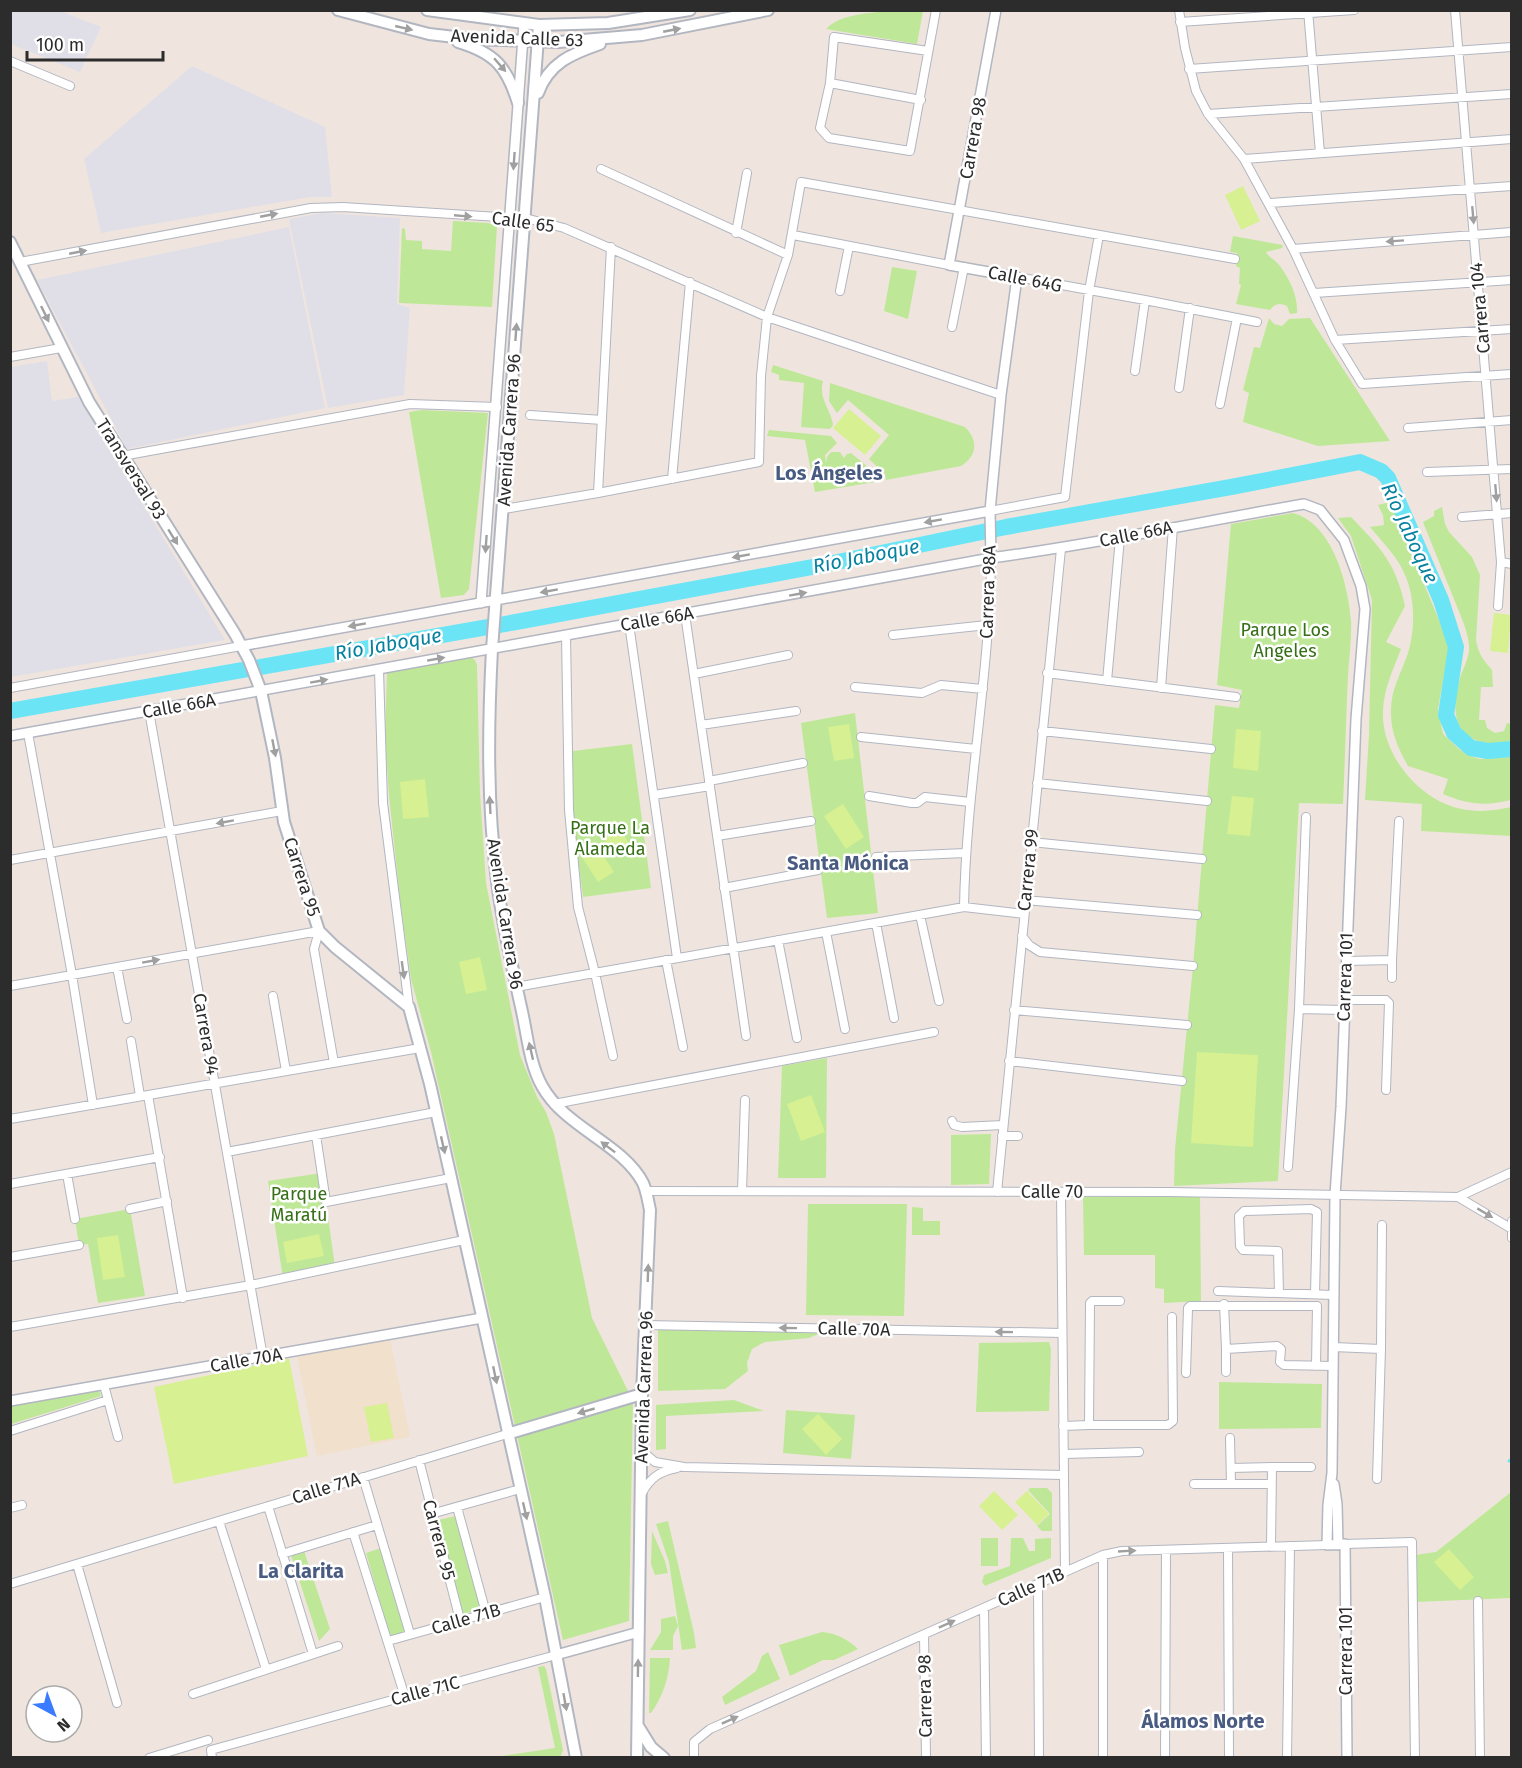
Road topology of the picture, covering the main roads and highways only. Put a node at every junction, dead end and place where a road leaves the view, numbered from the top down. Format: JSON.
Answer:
{"nodes":[{"id":1,"x":338,"y":10,"type":"edge"},
{"id":2,"x":427,"y":10,"type":"edge"},
{"id":3,"x":690,"y":10,"type":"edge"},
{"id":4,"x":768,"y":10,"type":"edge"},
{"id":5,"x":539,"y":25,"type":"junction"},
{"id":6,"x":429,"y":33,"type":"junction"},
{"id":7,"x":615,"y":39,"type":"junction"},
{"id":8,"x":538,"y":42,"type":"junction"},
{"id":9,"x":534,"y":102,"type":"junction"},
{"id":10,"x":518,"y":103,"type":"road end"},
{"id":11,"x":10,"y":242,"type":"edge"},
{"id":12,"x":260,"y":687,"type":"joint"},
{"id":13,"x":642,"y":1394,"type":"junction"},
{"id":14,"x":507,"y":1434,"type":"junction"},
{"id":15,"x":638,"y":1726,"type":"junction"},
{"id":16,"x":572,"y":1742,"type":"junction"},
{"id":17,"x":568,"y":1758,"type":"edge"},
{"id":18,"x":576,"y":1758,"type":"edge"},
{"id":19,"x":637,"y":1758,"type":"edge"},
{"id":20,"x":664,"y":1758,"type":"edge"}],
"edges":[{"from":1,"to":6,"type":"main road","name":"Avenida Calle 63","one_way":true},
{"from":2,"to":5,"type":"main road","name":"Avenida Calle 63"},
{"from":3,"to":5,"type":"main road","name":"Avenida Calle 63"},
{"from":7,"to":4,"type":"main road","name":"Avenida Calle 63","one_way":true},
{"from":5,"to":8,"type":"main road","name":"Avenida Carrera 96"},
{"from":6,"to":8,"type":"main road","name":"Avenida Calle 63"},
{"from":6,"to":10,"type":"main road","one_way":true},
{"from":7,"to":8,"type":"main road","name":"Avenida Calle 63"},
{"from":7,"to":9,"type":"main road"},
{"from":8,"to":9,"type":"main road","name":"Avenida Carrera 96"},
{"from":13,"to":9,"type":"main road","name":"Avenida Carrera 96","one_way":true},
{"from":11,"to":12,"type":"main road","name":"Transversal 93","one_way":true},
{"from":12,"to":14,"type":"main road","name":"Carrera 95","one_way":true},
{"from":13,"to":14,"type":"main road","name":"Calle 71A","one_way":true},
{"from":15,"to":13,"type":"main road","name":"Avenida Carrera 96","one_way":true},
{"from":14,"to":16,"type":"main road","one_way":true},
{"from":15,"to":19,"type":"main road","name":"Avenida Carrera 96"},
{"from":15,"to":20,"type":"main road"},
{"from":16,"to":17,"type":"main road"},
{"from":16,"to":18,"type":"main road"}]}
